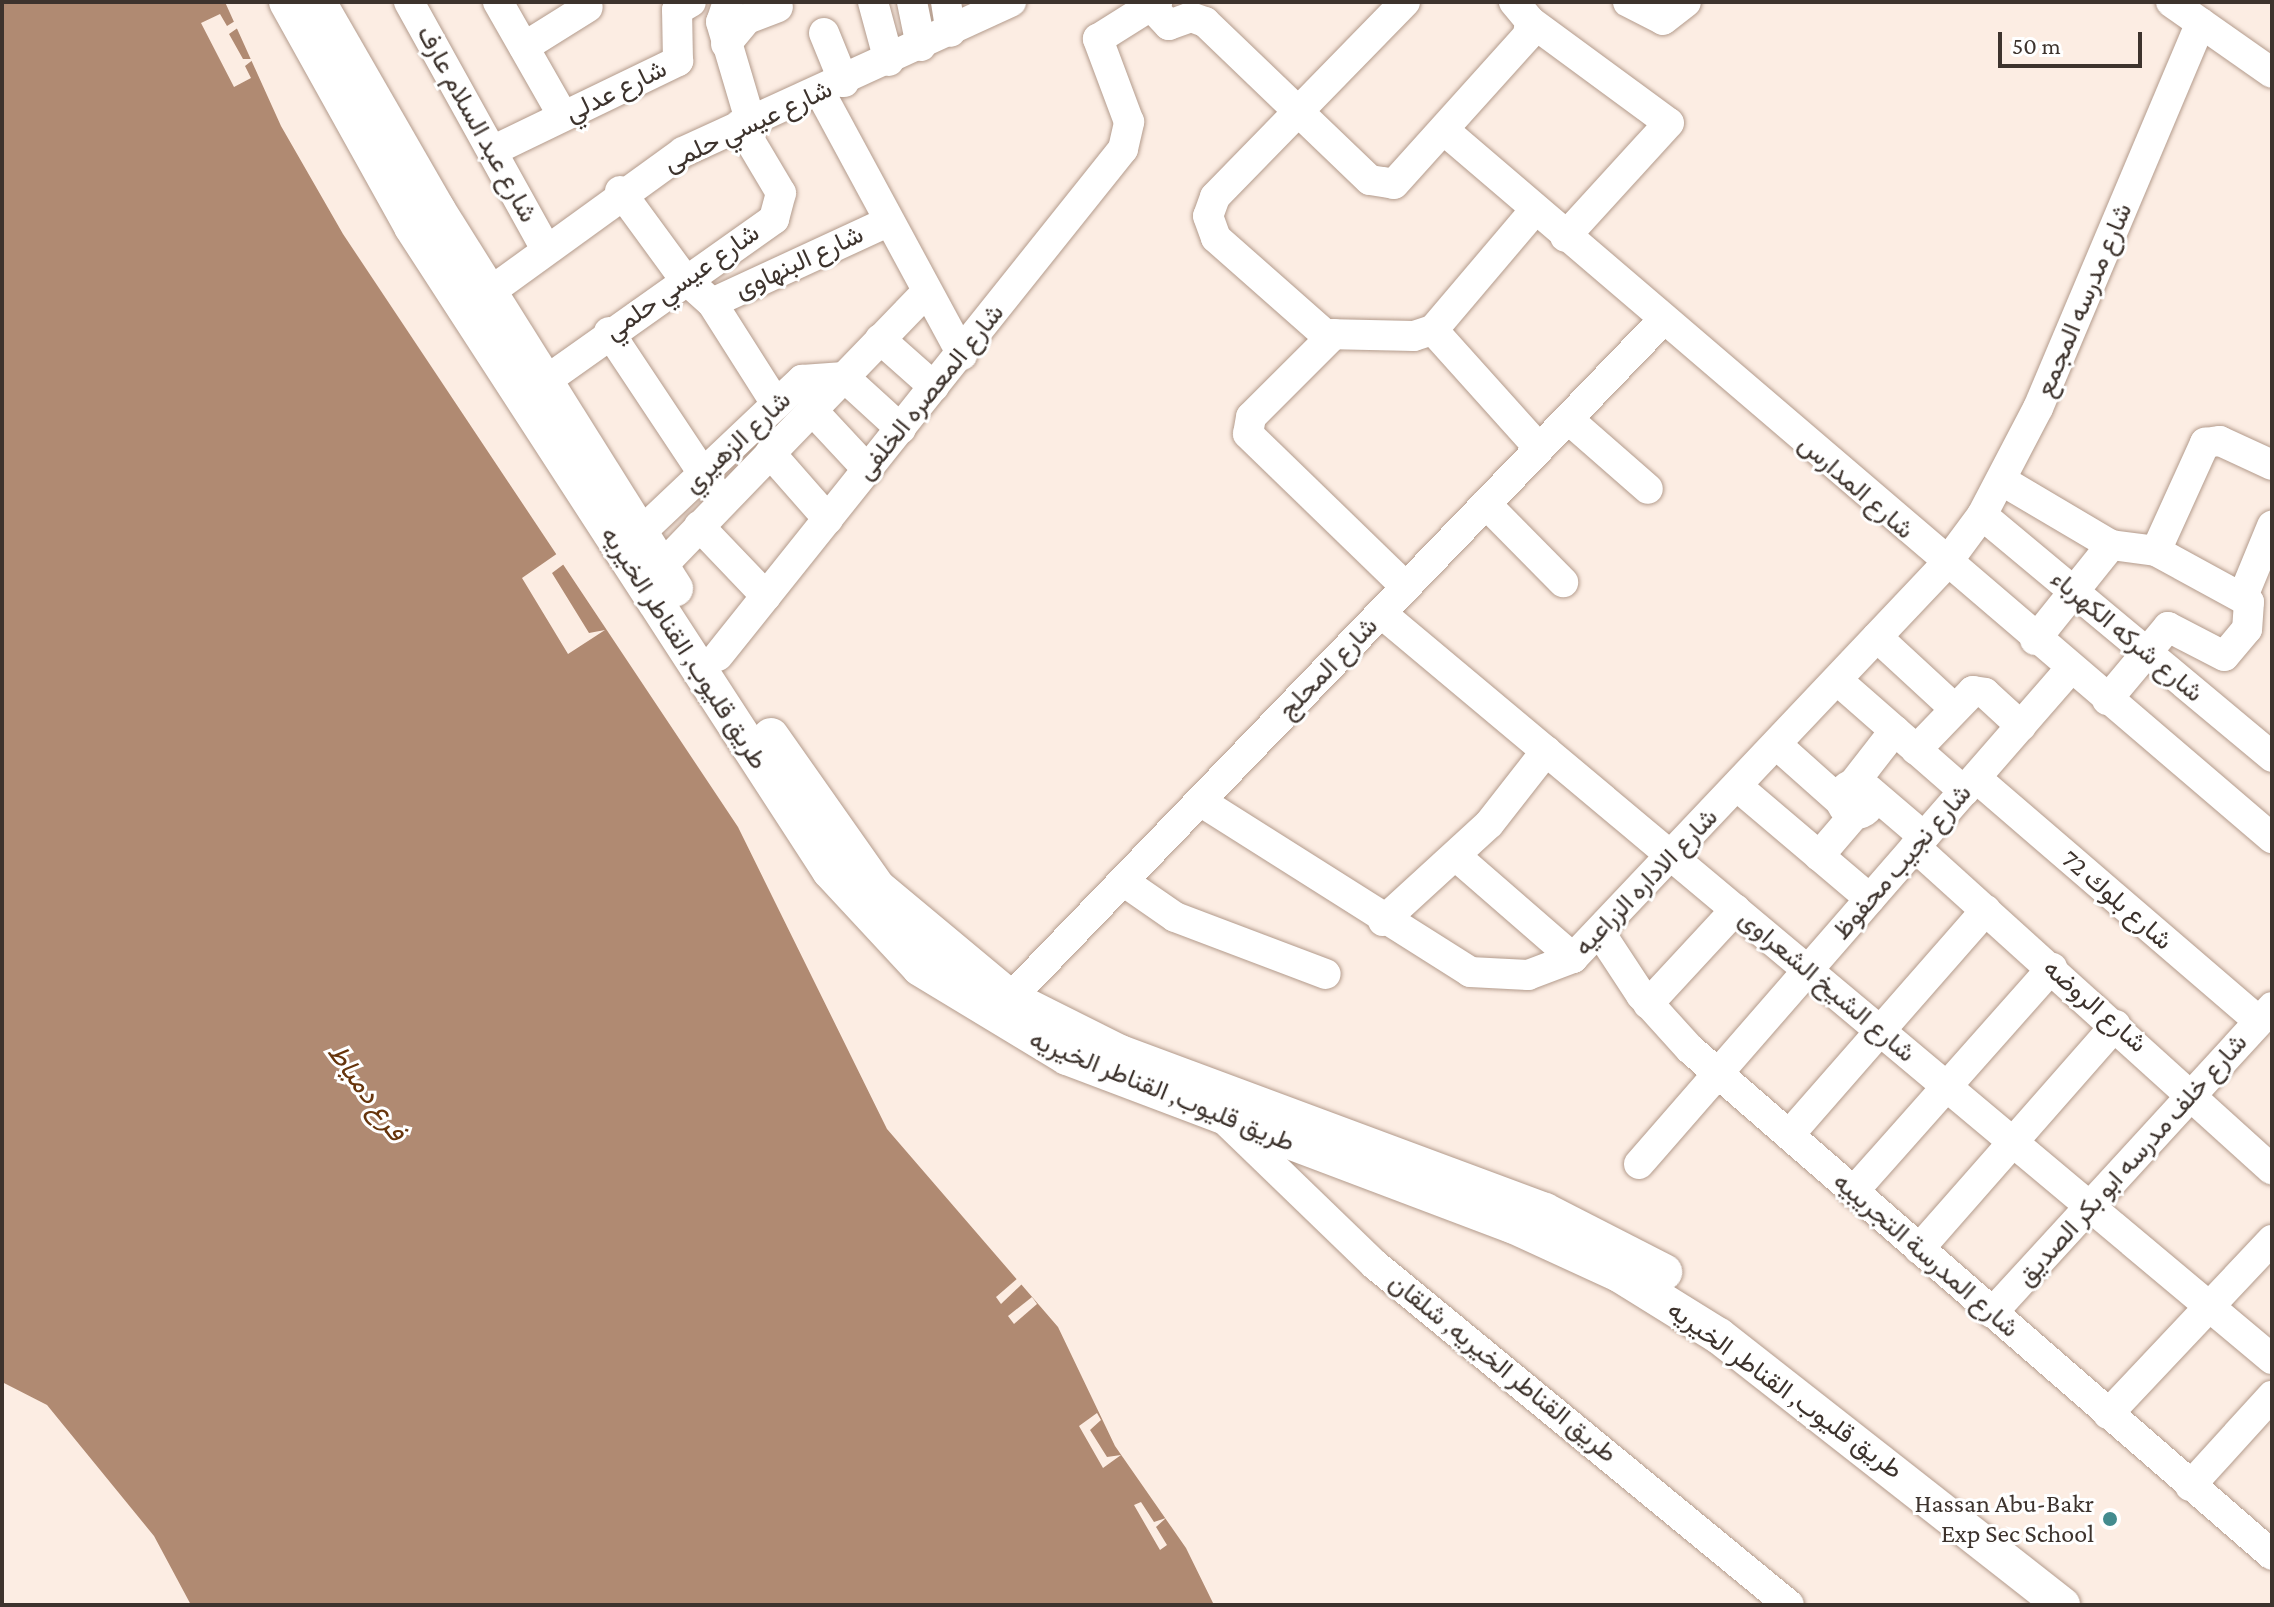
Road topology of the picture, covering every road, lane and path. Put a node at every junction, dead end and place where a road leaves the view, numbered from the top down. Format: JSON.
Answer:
{"nodes":[{"id":1,"x":287,"y":2,"type":"edge"},
{"id":2,"x":318,"y":2,"type":"edge"},
{"id":3,"x":409,"y":2,"type":"edge"},
{"id":4,"x":498,"y":2,"type":"edge"},
{"id":5,"x":691,"y":2,"type":"edge"},
{"id":6,"x":728,"y":2,"type":"edge"},
{"id":7,"x":873,"y":2,"type":"edge"},
{"id":8,"x":912,"y":2,"type":"edge"},
{"id":9,"x":946,"y":2,"type":"edge"},
{"id":10,"x":1405,"y":2,"type":"edge"},
{"id":11,"x":1628,"y":2,"type":"edge"},
{"id":12,"x":2171,"y":2,"type":"edge"},
{"id":13,"x":1007,"y":3,"type":"edge"},
{"id":14,"x":1154,"y":4,"type":"edge"},
{"id":15,"x":588,"y":7,"type":"dead end"},
{"id":16,"x":778,"y":7,"type":"dead end"},
{"id":17,"x":1679,"y":10,"type":"edge"},
{"id":18,"x":1522,"y":11,"type":"edge"},
{"id":19,"x":2201,"y":23,"type":"junction"},
{"id":20,"x":951,"y":32,"type":"junction"},
{"id":21,"x":824,"y":33,"type":"dead end"},
{"id":22,"x":726,"y":44,"type":"junction"},
{"id":23,"x":921,"y":46,"type":"junction"},
{"id":24,"x":524,"y":47,"type":"junction"},
{"id":25,"x":889,"y":61,"type":"junction"},
{"id":26,"x":2272,"y":73,"type":"edge"},
{"id":27,"x":832,"y":87,"type":"junction"},
{"id":28,"x":563,"y":116,"type":"junction"},
{"id":29,"x":1298,"y":116,"type":"junction"},
{"id":30,"x":745,"y":122,"type":"junction"},
{"id":31,"x":1445,"y":131,"type":"junction"},
{"id":32,"x":492,"y":151,"type":"junction"},
{"id":33,"x":620,"y":191,"type":"junction"},
{"id":34,"x":1534,"y":211,"type":"junction"},
{"id":35,"x":887,"y":222,"type":"junction"},
{"id":36,"x":1565,"y":237,"type":"junction"},
{"id":37,"x":545,"y":247,"type":"junction"},
{"id":38,"x":683,"y":277,"type":"junction"},
{"id":39,"x":925,"y":294,"type":"junction"},
{"id":40,"x":477,"y":301,"type":"junction"},
{"id":41,"x":712,"y":303,"type":"junction"},
{"id":42,"x":1664,"y":319,"type":"junction"},
{"id":43,"x":1433,"y":330,"type":"junction"},
{"id":44,"x":609,"y":332,"type":"junction"},
{"id":45,"x":1334,"y":334,"type":"junction"},
{"id":46,"x":880,"y":339,"type":"junction"},
{"id":47,"x":962,"y":355,"type":"junction"},
{"id":48,"x":844,"y":377,"type":"junction"},
{"id":49,"x":544,"y":382,"type":"junction"},
{"id":50,"x":934,"y":387,"type":"junction"},
{"id":51,"x":776,"y":404,"type":"junction"},
{"id":52,"x":812,"y":410,"type":"junction"},
{"id":53,"x":1568,"y":419,"type":"junction"},
{"id":54,"x":901,"y":429,"type":"junction"},
{"id":55,"x":1539,"y":448,"type":"junction"},
{"id":56,"x":770,"y":453,"type":"junction"},
{"id":57,"x":2272,"y":465,"type":"edge"},
{"id":58,"x":868,"y":470,"type":"junction"},
{"id":59,"x":703,"y":474,"type":"junction"},
{"id":60,"x":2001,"y":480,"type":"junction"},
{"id":61,"x":1648,"y":489,"type":"dead end"},
{"id":62,"x":722,"y":503,"type":"junction"},
{"id":63,"x":1486,"y":504,"type":"junction"},
{"id":64,"x":1982,"y":515,"type":"junction"},
{"id":65,"x":828,"y":519,"type":"junction"},
{"id":66,"x":699,"y":526,"type":"junction"},
{"id":67,"x":2272,"y":526,"type":"edge"},
{"id":68,"x":640,"y":533,"type":"junction"},
{"id":69,"x":2111,"y":545,"type":"junction"},
{"id":70,"x":2156,"y":551,"type":"junction"},
{"id":71,"x":1945,"y":565,"type":"junction"},
{"id":72,"x":660,"y":568,"type":"junction"},
{"id":73,"x":1563,"y":582,"type":"dead end"},
{"id":74,"x":1406,"y":587,"type":"junction"},
{"id":75,"x":2073,"y":591,"type":"junction"},
{"id":76,"x":2244,"y":594,"type":"junction"},
{"id":77,"x":766,"y":596,"type":"junction"},
{"id":78,"x":1381,"y":613,"type":"junction"},
{"id":79,"x":1877,"y":637,"type":"junction"},
{"id":80,"x":2035,"y":640,"type":"junction"},
{"id":81,"x":2146,"y":652,"type":"junction"},
{"id":82,"x":718,"y":656,"type":"junction"},
{"id":83,"x":2070,"y":669,"type":"junction"},
{"id":84,"x":1837,"y":680,"type":"junction"},
{"id":85,"x":2107,"y":700,"type":"junction"},
{"id":86,"x":1954,"y":708,"type":"junction"},
{"id":87,"x":2021,"y":726,"type":"junction"},
{"id":88,"x":1905,"y":740,"type":"junction"},
{"id":89,"x":1777,"y":745,"type":"junction"},
{"id":90,"x":1546,"y":751,"type":"junction"},
{"id":91,"x":2272,"y":757,"type":"edge"},
{"id":92,"x":1970,"y":784,"type":"junction"},
{"id":93,"x":1738,"y":787,"type":"junction"},
{"id":94,"x":1854,"y":798,"type":"junction"},
{"id":95,"x":1200,"y":801,"type":"junction"},
{"id":96,"x":2272,"y":838,"type":"edge"},
{"id":97,"x":1919,"y":842,"type":"junction"},
{"id":98,"x":1673,"y":856,"type":"junction"},
{"id":99,"x":1819,"y":856,"type":"junction"},
{"id":100,"x":1457,"y":857,"type":"junction"},
{"id":101,"x":1123,"y":881,"type":"junction"},
{"id":102,"x":1870,"y":899,"type":"junction"},
{"id":103,"x":1736,"y":909,"type":"junction"},
{"id":104,"x":1986,"y":910,"type":"junction"},
{"id":105,"x":1383,"y":921,"type":"junction"},
{"id":106,"x":1601,"y":934,"type":"junction"},
{"id":107,"x":1573,"y":958,"type":"junction"},
{"id":108,"x":2052,"y":968,"type":"junction"},
{"id":109,"x":1808,"y":970,"type":"junction"},
{"id":110,"x":1326,"y":974,"type":"dead end"},
{"id":111,"x":1648,"y":1004,"type":"junction"},
{"id":112,"x":1001,"y":1008,"type":"junction"},
{"id":113,"x":2266,"y":1014,"type":"edge"},
{"id":114,"x":2116,"y":1025,"type":"junction"},
{"id":115,"x":1881,"y":1031,"type":"junction"},
{"id":116,"x":1718,"y":1073,"type":"junction"},
{"id":117,"x":1947,"y":1086,"type":"junction"},
{"id":118,"x":2194,"y":1094,"type":"junction"},
{"id":119,"x":1226,"y":1121,"type":"junction"},
{"id":120,"x":1789,"y":1135,"type":"junction"},
{"id":121,"x":2013,"y":1141,"type":"junction"},
{"id":122,"x":1639,"y":1164,"type":"dead end"},
{"id":123,"x":2272,"y":1170,"type":"edge"},
{"id":124,"x":1442,"y":1185,"type":"junction"},
{"id":125,"x":1853,"y":1192,"type":"junction"},
{"id":126,"x":2090,"y":1206,"type":"junction"},
{"id":127,"x":2272,"y":1240,"type":"edge"},
{"id":128,"x":1919,"y":1249,"type":"junction"},
{"id":129,"x":2210,"y":1306,"type":"junction"},
{"id":130,"x":1992,"y":1313,"type":"junction"},
{"id":131,"x":2272,"y":1359,"type":"edge"},
{"id":132,"x":2272,"y":1396,"type":"edge"},
{"id":133,"x":2108,"y":1414,"type":"junction"},
{"id":134,"x":2190,"y":1486,"type":"junction"},
{"id":135,"x":1982,"y":1527,"type":"junction"},
{"id":136,"x":2272,"y":1555,"type":"edge"},
{"id":137,"x":1789,"y":1605,"type":"edge"},
{"id":138,"x":2062,"y":1605,"type":"edge"},
{"id":139,"x":2090,"y":1605,"type":"edge"}],
"edges":[{"from":1,"to":40,"type":"main road","name":"طريق قليوب, القناطر الخيريه"},
{"from":2,"to":40,"type":"main road","name":"طريق قليوب, القناطر الخيريه"},
{"from":3,"to":32,"type":"street","name":"شارع عبد السلام عارف"},
{"from":4,"to":24,"type":"street"},
{"from":5,"to":28,"type":"street","name":"شارع عدلي"},
{"from":6,"to":22,"type":"street"},
{"from":7,"to":25,"type":"street"},
{"from":8,"to":23,"type":"street"},
{"from":9,"to":20,"type":"street"},
{"from":10,"to":29,"type":"street"},
{"from":11,"to":17,"type":"street"},
{"from":12,"to":19,"type":"street"},
{"from":13,"to":20,"type":"street","name":"شارع عيسي حلمى"},
{"from":14,"to":29,"type":"street"},
{"from":14,"to":47,"type":"street","name":"شارع المعصره الخلفى"},
{"from":15,"to":24,"type":"street"},
{"from":16,"to":22,"type":"street"},
{"from":18,"to":31,"type":"street"},
{"from":18,"to":36,"type":"street"},
{"from":19,"to":26,"type":"street"},
{"from":19,"to":60,"type":"street","name":"شارع مدرسه المجمع"},
{"from":20,"to":23,"type":"street","name":"شارع عيسي حلمى"},
{"from":21,"to":27,"type":"street"},
{"from":22,"to":30,"type":"street"},
{"from":23,"to":25,"type":"street","name":"شارع عيسي حلمى"},
{"from":24,"to":28,"type":"street"},
{"from":25,"to":27,"type":"street","name":"شارع عيسي حلمى"},
{"from":27,"to":30,"type":"street","name":"شارع عيسي حلمى"},
{"from":27,"to":35,"type":"street"},
{"from":28,"to":32,"type":"street","name":"شارع عدلي"},
{"from":29,"to":31,"type":"street"},
{"from":29,"to":45,"type":"street"},
{"from":30,"to":33,"type":"street","name":"شارع عيسي حلمى"},
{"from":30,"to":38,"type":"street","name":"شارع عيسي حلمي"},
{"from":31,"to":34,"type":"street","name":"شارع المدارس"},
{"from":32,"to":37,"type":"street","name":"شارع عبد السلام عارف"},
{"from":33,"to":37,"type":"street","name":"شارع عيسي حلمى"},
{"from":33,"to":38,"type":"street"},
{"from":34,"to":36,"type":"street","name":"شارع المدارس"},
{"from":34,"to":43,"type":"street"},
{"from":35,"to":39,"type":"street"},
{"from":35,"to":41,"type":"street","name":"شارع البنهاوى"},
{"from":36,"to":42,"type":"street","name":"شارع المدارس"},
{"from":37,"to":40,"type":"street","name":"شارع عيسي حلمى"},
{"from":38,"to":41,"type":"street"},
{"from":38,"to":44,"type":"street","name":"شارع عيسي حلمي"},
{"from":39,"to":46,"type":"street","name":"شارع الزهيري"},
{"from":39,"to":47,"type":"street"},
{"from":40,"to":49,"type":"main road","name":"طريق قليوب, القناطر الخيريه"},
{"from":40,"to":112,"type":"main road","name":"طريق قليوب, القناطر الخيريه"},
{"from":41,"to":51,"type":"street"},
{"from":42,"to":53,"type":"street","name":"شارع المحلج"},
{"from":42,"to":71,"type":"street","name":"شارع المدارس"},
{"from":43,"to":45,"type":"street"},
{"from":43,"to":55,"type":"street"},
{"from":44,"to":49,"type":"street","name":"شارع عيسي حلمي"},
{"from":44,"to":59,"type":"street"},
{"from":45,"to":74,"type":"street"},
{"from":46,"to":48,"type":"street","name":"شارع الزهيري"},
{"from":46,"to":50,"type":"street"},
{"from":47,"to":50,"type":"street","name":"شارع المعصره الخلفى"},
{"from":48,"to":51,"type":"street","name":"شارع الزهيري"},
{"from":48,"to":52,"type":"street","name":"شارع الزهيري"},
{"from":48,"to":54,"type":"street"},
{"from":49,"to":68,"type":"main road","name":"طريق قليوب, القناطر الخيريه"},
{"from":50,"to":54,"type":"street","name":"شارع المعصره الخلفى"},
{"from":51,"to":59,"type":"street","name":"شارع الزهيري"},
{"from":52,"to":56,"type":"street","name":"شارع الزهيري"},
{"from":52,"to":58,"type":"street"},
{"from":53,"to":55,"type":"street","name":"شارع المحلج"},
{"from":53,"to":61,"type":"street"},
{"from":54,"to":58,"type":"street","name":"شارع المعصره الخلفى"},
{"from":55,"to":63,"type":"street","name":"شارع المحلج"},
{"from":56,"to":62,"type":"street","name":"شارع الزهيري"},
{"from":56,"to":65,"type":"street"},
{"from":57,"to":70,"type":"street"},
{"from":58,"to":65,"type":"street","name":"شارع المعصره الخلفى"},
{"from":59,"to":62,"type":"street"},
{"from":59,"to":68,"type":"street","name":"شارع الزهيري"},
{"from":60,"to":64,"type":"street","name":"شارع مدرسه المجمع"},
{"from":60,"to":69,"type":"street"},
{"from":62,"to":66,"type":"street","name":"شارع الزهيري"},
{"from":63,"to":73,"type":"street"},
{"from":63,"to":74,"type":"street","name":"شارع المحلج"},
{"from":64,"to":71,"type":"street","name":"شارع مدرسه المجمع"},
{"from":64,"to":75,"type":"street","name":"شارع شركه الكهرباء"},
{"from":65,"to":77,"type":"street","name":"شارع المعصره الخلفى"},
{"from":66,"to":72,"type":"street","name":"شارع الزهيري"},
{"from":66,"to":77,"type":"street"},
{"from":67,"to":76,"type":"street"},
{"from":68,"to":72,"type":"main road","name":"طريق قليوب, القناطر الخيريه"},
{"from":69,"to":70,"type":"street"},
{"from":69,"to":75,"type":"street"},
{"from":70,"to":76,"type":"street"},
{"from":71,"to":79,"type":"street","name":"شارع الاداره الزراعيه"},
{"from":71,"to":80,"type":"street","name":"شارع المدارس"},
{"from":72,"to":82,"type":"main road","name":"طريق قليوب, القناطر الخيريه"},
{"from":74,"to":78,"type":"street","name":"شارع المحلج"},
{"from":75,"to":80,"type":"street"},
{"from":75,"to":81,"type":"street","name":"شارع شركه الكهرباء"},
{"from":76,"to":81,"type":"street"},
{"from":77,"to":82,"type":"street","name":"شارع المعصره الخلفى"},
{"from":78,"to":90,"type":"street","name":"شارع الشيخ الشعراوى"},
{"from":78,"to":95,"type":"street","name":"شارع المحلج"},
{"from":79,"to":84,"type":"street","name":"شارع الاداره الزراعيه"},
{"from":79,"to":86,"type":"street"},
{"from":80,"to":83,"type":"street","name":"شارع المدارس"},
{"from":81,"to":85,"type":"street"},
{"from":81,"to":91,"type":"street","name":"شارع شركه الكهرباء"},
{"from":82,"to":112,"type":"main road","name":"طريق قليوب, القناطر الخيريه"},
{"from":83,"to":85,"type":"street","name":"شارع المدارس"},
{"from":83,"to":87,"type":"street","name":"شارع نجيب محفوظ"},
{"from":84,"to":88,"type":"street","name":"شارع بلوك 72"},
{"from":84,"to":89,"type":"street","name":"شارع الاداره الزراعيه"},
{"from":85,"to":96,"type":"street","name":"شارع المدارس"},
{"from":86,"to":87,"type":"street"},
{"from":86,"to":88,"type":"street"},
{"from":87,"to":92,"type":"street","name":"شارع نجيب محفوظ"},
{"from":88,"to":92,"type":"street","name":"شارع بلوك 72"},
{"from":88,"to":94,"type":"street"},
{"from":89,"to":93,"type":"street","name":"شارع الاداره الزراعيه"},
{"from":89,"to":94,"type":"street","name":"شارع الروضه"},
{"from":90,"to":98,"type":"street","name":"شارع الشيخ الشعراوى"},
{"from":90,"to":100,"type":"street"},
{"from":92,"to":97,"type":"street","name":"شارع نجيب محفوظ"},
{"from":92,"to":113,"type":"street","name":"شارع بلوك 72"},
{"from":93,"to":98,"type":"street","name":"شارع الاداره الزراعيه"},
{"from":93,"to":99,"type":"street"},
{"from":94,"to":97,"type":"street","name":"شارع الروضه"},
{"from":94,"to":99,"type":"street"},
{"from":95,"to":101,"type":"street","name":"شارع المحلج"},
{"from":95,"to":105,"type":"street","name":"شارع الاداره الزراعيه"},
{"from":97,"to":102,"type":"street","name":"شارع نجيب محفوظ"},
{"from":97,"to":104,"type":"street","name":"شارع الروضه"},
{"from":98,"to":103,"type":"street","name":"شارع الشيخ الشعراوى"},
{"from":98,"to":106,"type":"street","name":"شارع الاداره الزراعيه"},
{"from":99,"to":102,"type":"street"},
{"from":100,"to":105,"type":"street"},
{"from":100,"to":107,"type":"street"},
{"from":101,"to":110,"type":"street"},
{"from":101,"to":112,"type":"street","name":"شارع المحلج"},
{"from":102,"to":109,"type":"street","name":"شارع نجيب محفوظ"},
{"from":103,"to":109,"type":"street","name":"شارع الشيخ الشعراوى"},
{"from":103,"to":111,"type":"street"},
{"from":104,"to":108,"type":"street","name":"شارع الروضه"},
{"from":104,"to":115,"type":"street"},
{"from":105,"to":107,"type":"street","name":"شارع الاداره الزراعيه"},
{"from":106,"to":107,"type":"street","name":"شارع الاداره الزراعيه"},
{"from":106,"to":111,"type":"street","name":"شارع المدرسة التجريبيه"},
{"from":108,"to":114,"type":"street","name":"شارع الروضه"},
{"from":108,"to":117,"type":"street"},
{"from":109,"to":115,"type":"street","name":"شارع الشيخ الشعراوى"},
{"from":109,"to":116,"type":"street","name":"شارع نجيب محفوظ"},
{"from":111,"to":116,"type":"street","name":"شارع المدرسة التجريبيه"},
{"from":112,"to":119,"type":"main road","name":"طريق قليوب, القناطر الخيريه"},
{"from":112,"to":124,"type":"main road","name":"طريق قليوب, القناطر الخيريه"},
{"from":113,"to":118,"type":"street","name":"شارع خلف مدرسه ابو بكر الصديق"},
{"from":114,"to":118,"type":"street","name":"شارع الروضه"},
{"from":114,"to":121,"type":"street"},
{"from":115,"to":117,"type":"street","name":"شارع الشيخ الشعراوى"},
{"from":115,"to":120,"type":"street"},
{"from":116,"to":120,"type":"street","name":"شارع المدرسة التجريبيه"},
{"from":116,"to":122,"type":"street","name":"شارع نجيب محفوظ"},
{"from":117,"to":121,"type":"street","name":"شارع الشيخ الشعراوى"},
{"from":117,"to":125,"type":"street"},
{"from":118,"to":123,"type":"street","name":"شارع الروضه"},
{"from":118,"to":126,"type":"street","name":"شارع خلف مدرسه ابو بكر الصديق"},
{"from":119,"to":124,"type":"main road","name":"طريق قليوب, القناطر الخيريه"},
{"from":119,"to":137,"type":"street","name":"طريق القناطر الخيريه, شلقان"},
{"from":120,"to":125,"type":"street","name":"شارع المدرسة التجريبيه"},
{"from":121,"to":126,"type":"street","name":"شارع الشيخ الشعراوى"},
{"from":121,"to":128,"type":"street"},
{"from":124,"to":135,"type":"main road","name":"طريق قليوب, القناطر الخيريه"},
{"from":125,"to":128,"type":"street","name":"شارع المدرسة التجريبيه"},
{"from":126,"to":129,"type":"street","name":"شارع الشيخ الشعراوى"},
{"from":126,"to":130,"type":"street","name":"شارع خلف مدرسه ابو بكر الصديق"},
{"from":127,"to":129,"type":"street"},
{"from":128,"to":130,"type":"street","name":"شارع المدرسة التجريبيه"},
{"from":129,"to":131,"type":"street","name":"شارع الشيخ الشعراوى"},
{"from":129,"to":133,"type":"street"},
{"from":130,"to":133,"type":"street","name":"شارع المدرسة التجريبيه"},
{"from":132,"to":134,"type":"street"},
{"from":133,"to":134,"type":"street","name":"شارع المدرسة التجريبيه"},
{"from":134,"to":136,"type":"street","name":"شارع المدرسة التجريبيه"},
{"from":135,"to":138,"type":"main road","name":"طريق قليوب, القناطر الخيريه"},
{"from":135,"to":139,"type":"main road","name":"طريق قليوب, القناطر الخيريه"}]}
